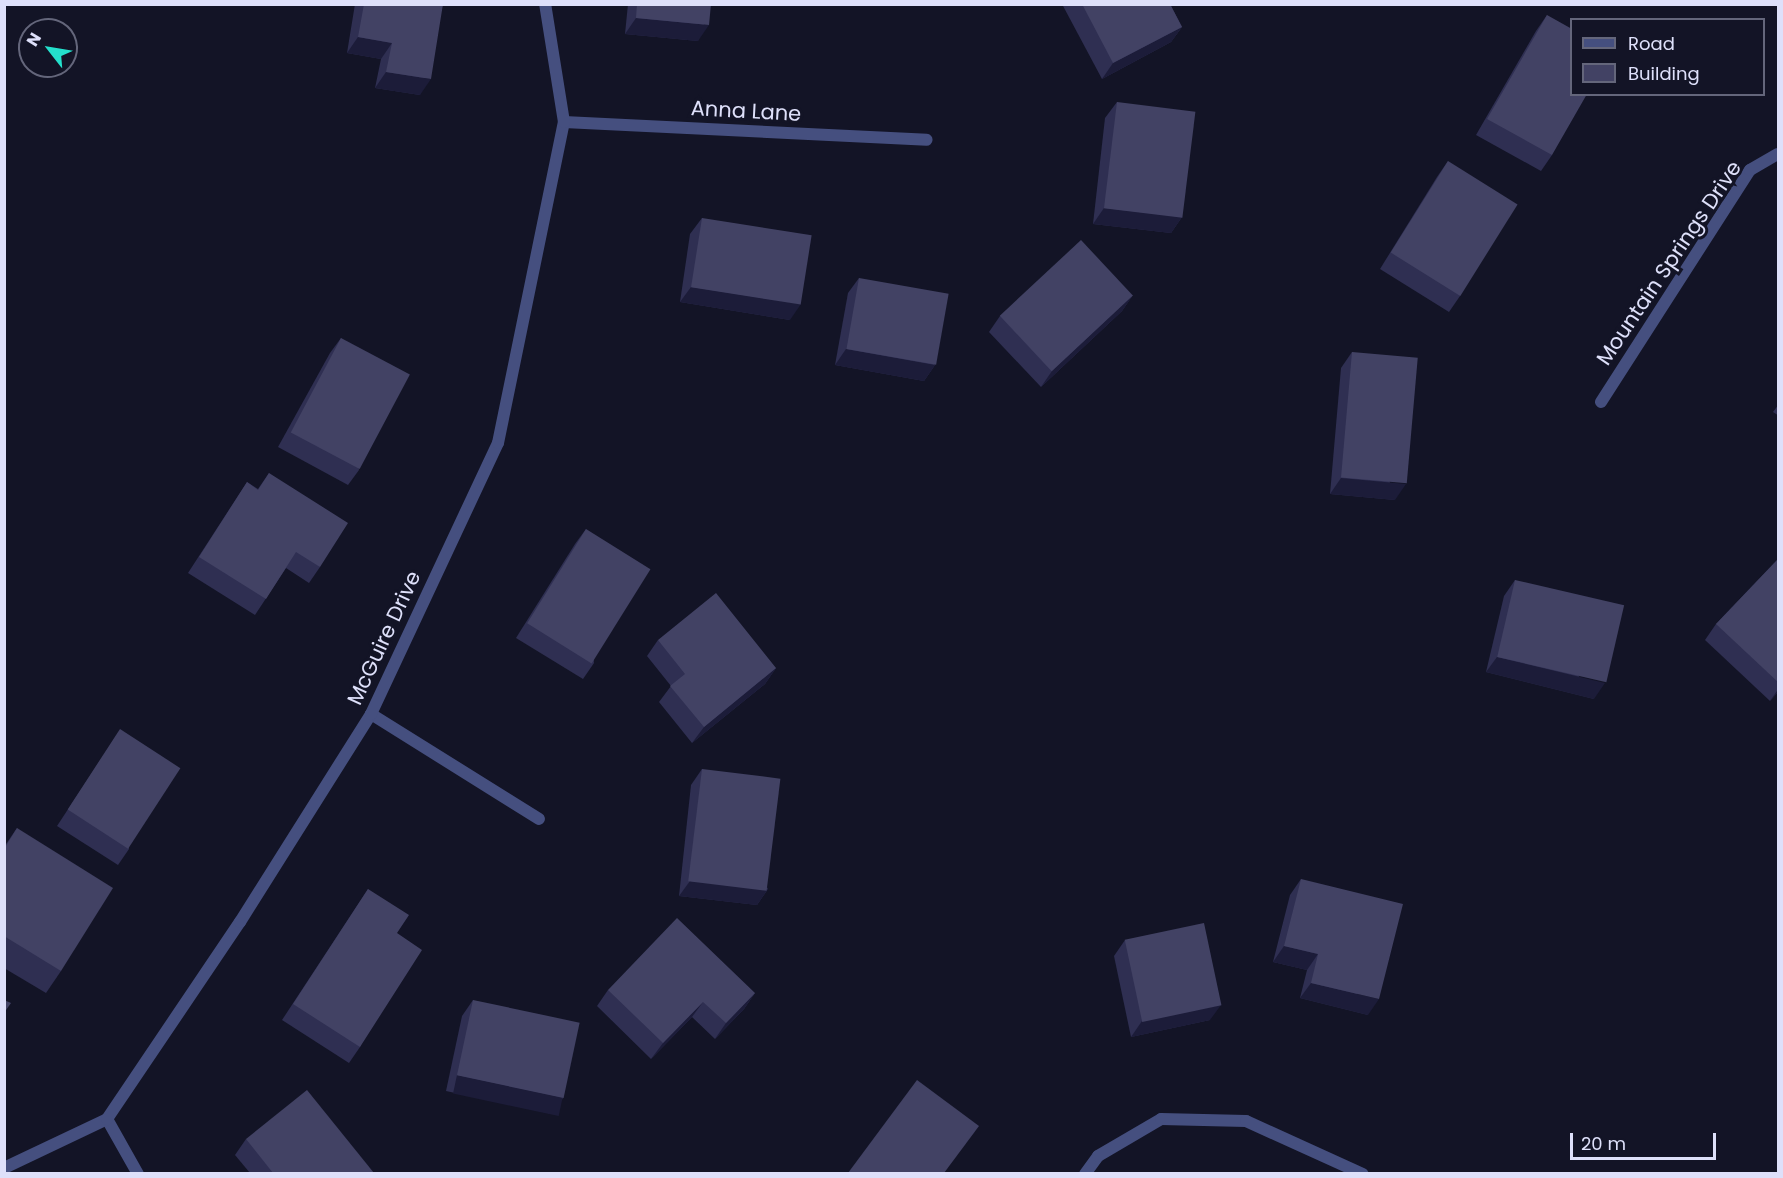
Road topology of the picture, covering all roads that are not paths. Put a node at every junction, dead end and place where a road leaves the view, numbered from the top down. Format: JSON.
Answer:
{"nodes":[{"id":1,"x":545,"y":4,"type":"edge"},
{"id":2,"x":564,"y":122,"type":"junction"},
{"id":3,"x":927,"y":140,"type":"dead end"},
{"id":4,"x":1779,"y":154,"type":"edge"},
{"id":5,"x":1601,"y":402,"type":"dead end"},
{"id":6,"x":371,"y":714,"type":"junction"},
{"id":7,"x":539,"y":819,"type":"dead end"},
{"id":8,"x":107,"y":1119,"type":"junction"},
{"id":9,"x":4,"y":1168,"type":"edge"},
{"id":10,"x":138,"y":1173,"type":"edge"},
{"id":11,"x":1085,"y":1173,"type":"edge"},
{"id":12,"x":1363,"y":1173,"type":"edge"}],
"edges":[{"from":1,"to":2,"type":"street","name":"McGuire Drive"},
{"from":2,"to":3,"type":"street","name":"Anna Lane"},
{"from":2,"to":6,"type":"street","name":"McGuire Drive"},
{"from":4,"to":5,"type":"street","name":"Mountain Springs Drive"},
{"from":6,"to":7,"type":"street"},
{"from":6,"to":8,"type":"street","name":"McGuire Drive"},
{"from":8,"to":9,"type":"street"},
{"from":8,"to":10,"type":"street"},
{"from":11,"to":12,"type":"street"}]}
